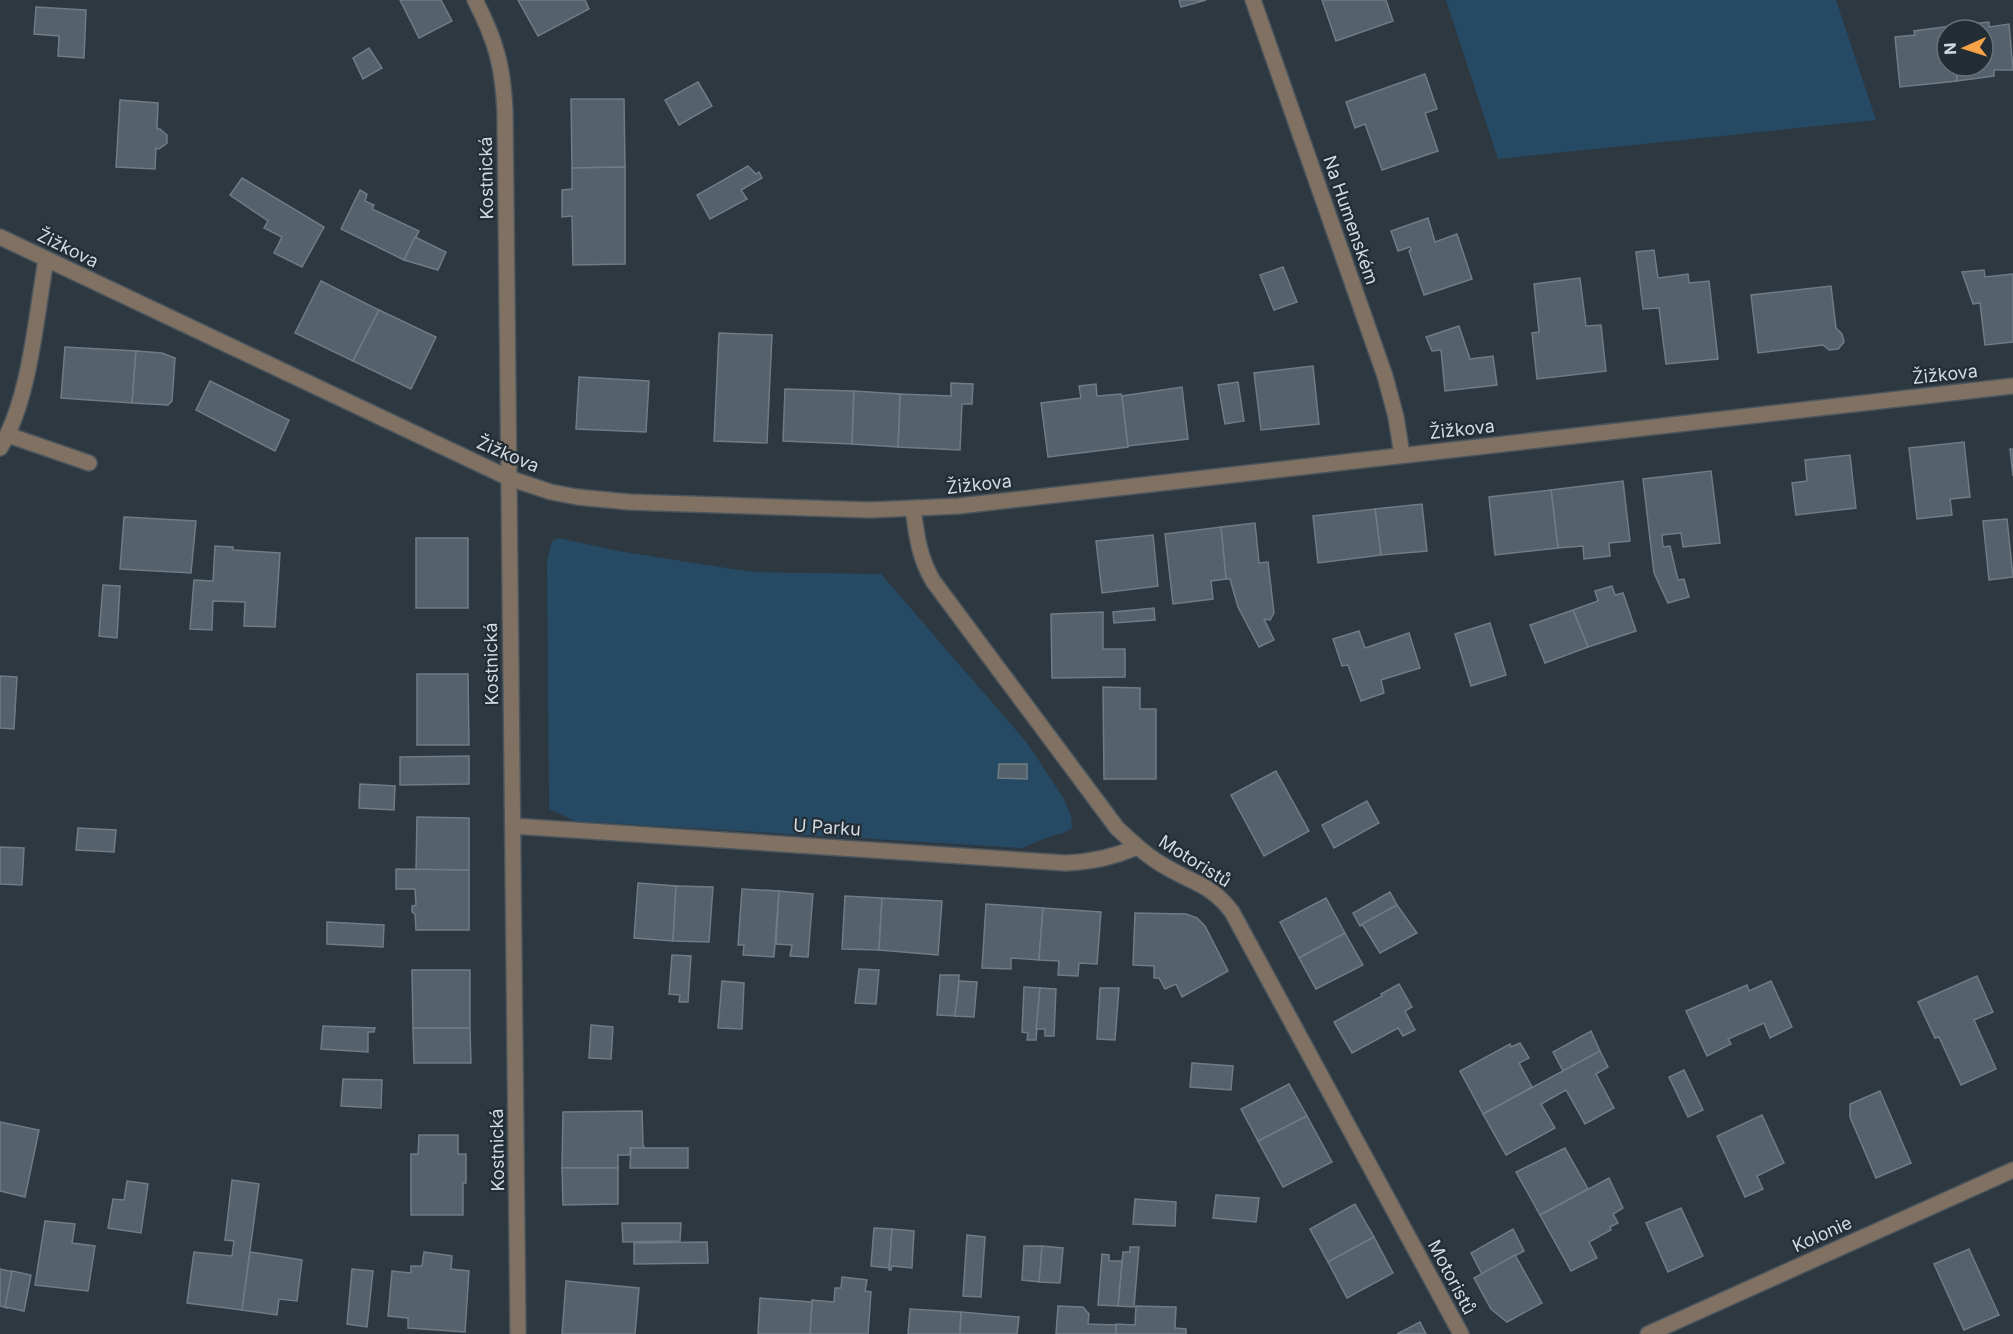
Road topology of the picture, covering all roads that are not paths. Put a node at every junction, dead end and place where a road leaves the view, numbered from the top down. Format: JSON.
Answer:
{"nodes":[{"id":1,"x":475,"y":0,"type":"edge"},
{"id":2,"x":1254,"y":0,"type":"edge"},
{"id":3,"x":0,"y":237,"type":"edge"},
{"id":4,"x":46,"y":260,"type":"junction"},
{"id":5,"x":2013,"y":386,"type":"edge"},
{"id":6,"x":4,"y":441,"type":"edge"},
{"id":7,"x":1402,"y":455,"type":"junction"},
{"id":8,"x":90,"y":463,"type":"dead end"},
{"id":9,"x":509,"y":478,"type":"junction"},
{"id":10,"x":914,"y":509,"type":"junction"},
{"id":11,"x":513,"y":826,"type":"junction"},
{"id":12,"x":1137,"y":847,"type":"junction"},
{"id":13,"x":2013,"y":1170,"type":"edge"},
{"id":14,"x":518,"y":1334,"type":"edge"},
{"id":15,"x":1461,"y":1334,"type":"edge"},
{"id":16,"x":1648,"y":1334,"type":"edge"}],
"edges":[{"from":1,"to":9,"type":"street","name":"Kostnická"},
{"from":2,"to":7,"type":"street","name":"Na Humenském"},
{"from":3,"to":4,"type":"street","name":"Žižkova"},
{"from":4,"to":6,"type":"street"},
{"from":4,"to":9,"type":"street","name":"Žižkova"},
{"from":5,"to":7,"type":"street","name":"Žižkova"},
{"from":6,"to":8,"type":"street"},
{"from":7,"to":10,"type":"street","name":"Žižkova"},
{"from":9,"to":10,"type":"street","name":"Žižkova"},
{"from":9,"to":11,"type":"street","name":"Kostnická"},
{"from":10,"to":12,"type":"street","name":"Motoristů"},
{"from":11,"to":12,"type":"street","name":"U Parku"},
{"from":11,"to":14,"type":"street","name":"Kostnická"},
{"from":12,"to":15,"type":"street","name":"Motoristů"},
{"from":13,"to":16,"type":"street","name":"Kolonie"}]}
